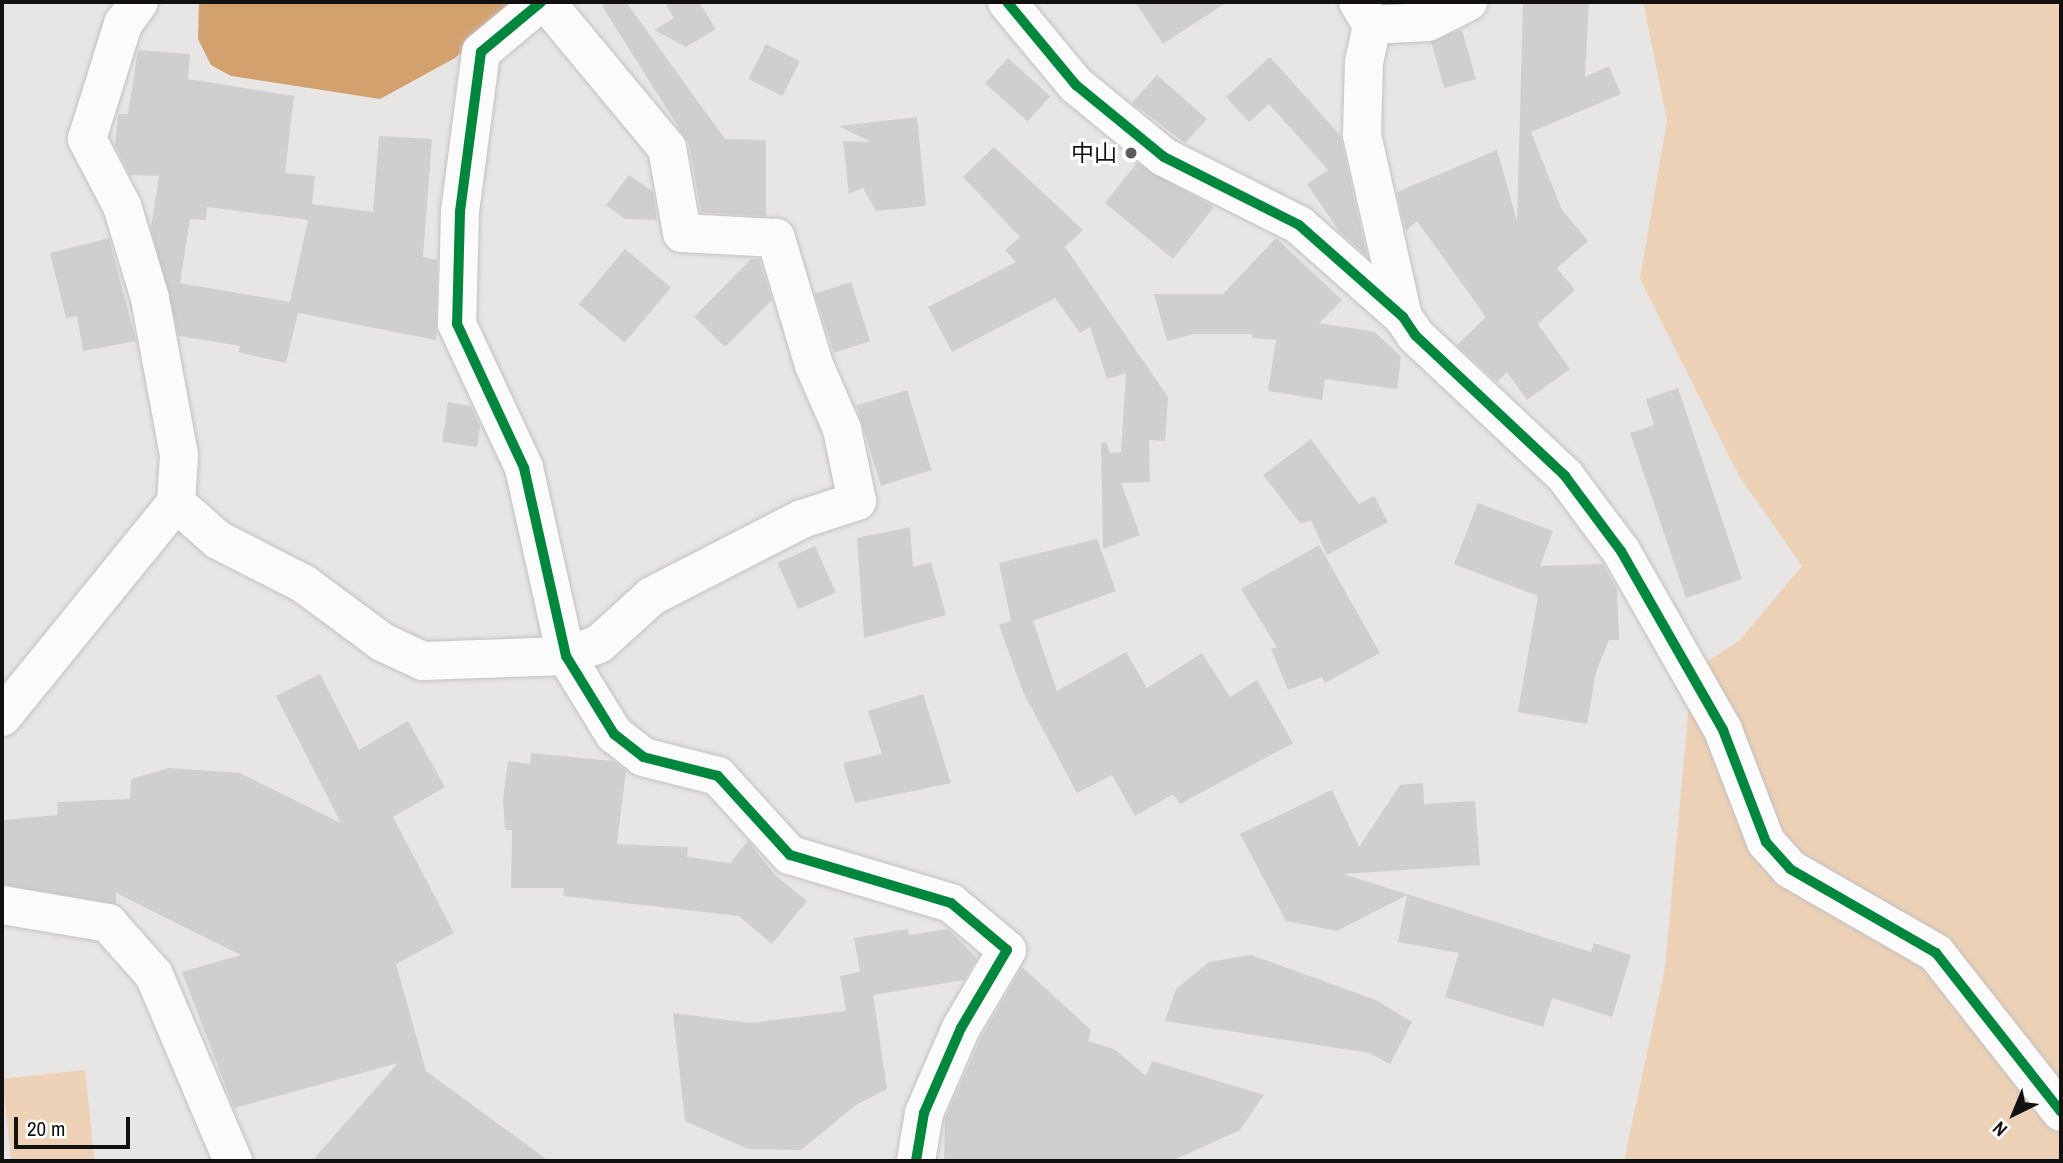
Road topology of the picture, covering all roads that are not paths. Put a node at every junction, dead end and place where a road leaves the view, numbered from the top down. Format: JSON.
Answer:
{"nodes":[{"id":1,"x":139,"y":2,"type":"edge"},
{"id":2,"x":544,"y":2,"type":"edge"},
{"id":3,"x":1007,"y":2,"type":"edge"},
{"id":4,"x":1468,"y":2,"type":"edge"},
{"id":5,"x":1365,"y":13,"type":"edge"},
{"id":6,"x":1403,"y":317,"type":"junction"},
{"id":7,"x":176,"y":503,"type":"junction"},
{"id":8,"x":566,"y":656,"type":"junction"},
{"id":9,"x":2,"y":716,"type":"edge"},
{"id":10,"x":2,"y":905,"type":"edge"},
{"id":11,"x":2061,"y":1112,"type":"edge"},
{"id":12,"x":233,"y":1161,"type":"edge"},
{"id":13,"x":916,"y":1161,"type":"edge"}],
"edges":[{"from":1,"to":7,"type":"street"},
{"from":2,"to":8,"type":"street"},
{"from":2,"to":8,"type":"street"},
{"from":3,"to":6,"type":"street"},
{"from":4,"to":5,"type":"street"},
{"from":5,"to":6,"type":"street"},
{"from":6,"to":11,"type":"street"},
{"from":7,"to":8,"type":"street"},
{"from":7,"to":9,"type":"street"},
{"from":8,"to":13,"type":"street"},
{"from":10,"to":12,"type":"street"}]}
